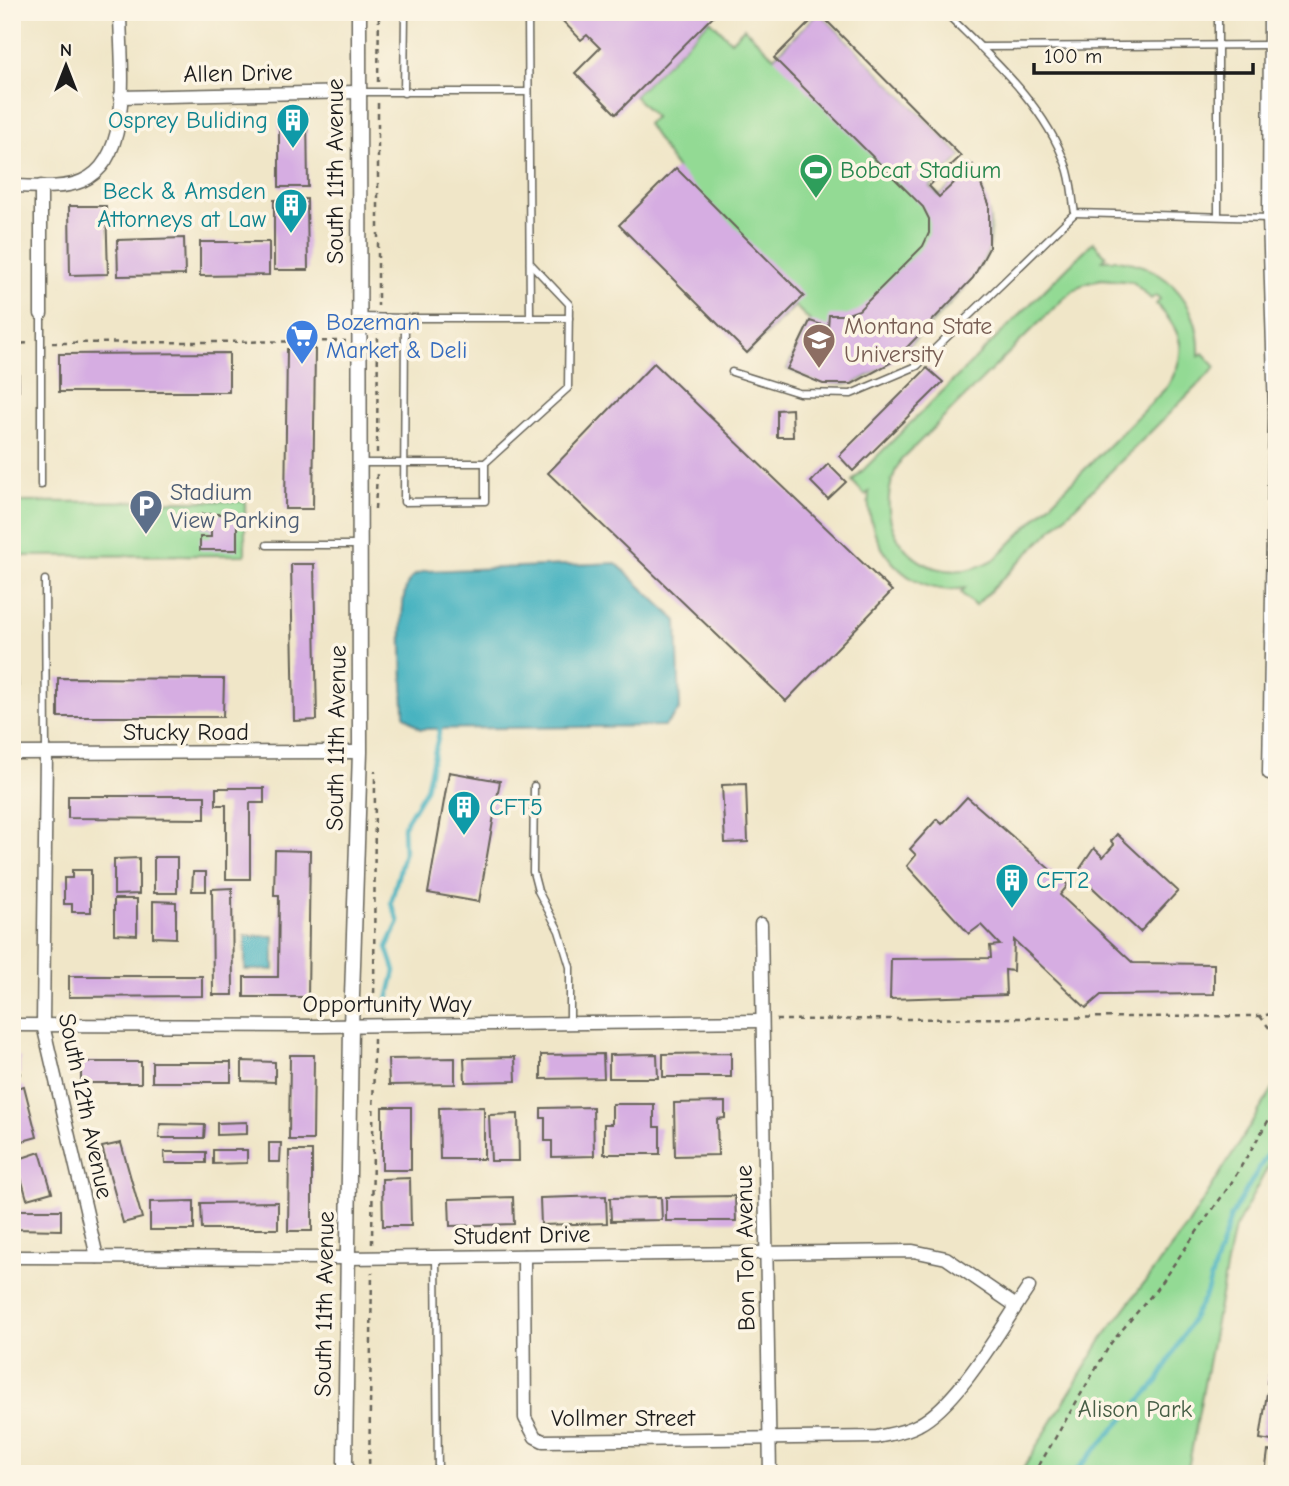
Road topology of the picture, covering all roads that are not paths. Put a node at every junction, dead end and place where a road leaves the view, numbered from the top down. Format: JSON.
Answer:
{"nodes":[{"id":1,"x":120,"y":12,"type":"edge"},
{"id":2,"x":359,"y":12,"type":"edge"},
{"id":3,"x":405,"y":12,"type":"edge"},
{"id":4,"x":528,"y":12,"type":"edge"},
{"id":5,"x":945,"y":12,"type":"edge"},
{"id":6,"x":1218,"y":12,"type":"edge"},
{"id":7,"x":1270,"y":12,"type":"edge"},
{"id":8,"x":1218,"y":45,"type":"junction"},
{"id":9,"x":1270,"y":45,"type":"junction"},
{"id":10,"x":979,"y":47,"type":"junction"},
{"id":11,"x":357,"y":92,"type":"junction"},
{"id":12,"x":528,"y":92,"type":"junction"},
{"id":13,"x":404,"y":93,"type":"junction"},
{"id":14,"x":120,"y":97,"type":"junction"},
{"id":15,"x":1274,"y":158,"type":"edge"},
{"id":16,"x":12,"y":186,"type":"edge"},
{"id":17,"x":41,"y":186,"type":"junction"},
{"id":18,"x":1075,"y":213,"type":"junction"},
{"id":19,"x":1218,"y":216,"type":"junction"},
{"id":20,"x":1269,"y":218,"type":"junction"},
{"id":21,"x":530,"y":263,"type":"junction"},
{"id":22,"x":41,"y":314,"type":"joint"},
{"id":23,"x":358,"y":317,"type":"junction"},
{"id":24,"x":405,"y":317,"type":"junction"},
{"id":25,"x":530,"y":318,"type":"junction"},
{"id":26,"x":569,"y":318,"type":"junction"},
{"id":27,"x":732,"y":372,"type":"dead end"},
{"id":28,"x":1276,"y":414,"type":"edge"},
{"id":29,"x":359,"y":463,"type":"junction"},
{"id":30,"x":404,"y":463,"type":"junction"},
{"id":31,"x":485,"y":464,"type":"junction"},
{"id":32,"x":41,"y":485,"type":"dead end"},
{"id":33,"x":267,"y":545,"type":"dead end"},
{"id":34,"x":359,"y":545,"type":"junction"},
{"id":35,"x":45,"y":580,"type":"dead end"},
{"id":36,"x":360,"y":752,"type":"junction"},
{"id":37,"x":12,"y":753,"type":"edge"},
{"id":38,"x":46,"y":753,"type":"junction"},
{"id":39,"x":1269,"y":773,"type":"dead end"},
{"id":40,"x":534,"y":786,"type":"dead end"},
{"id":41,"x":761,"y":924,"type":"dead end"},
{"id":42,"x":762,"y":1021,"type":"junction"},
{"id":43,"x":570,"y":1023,"type":"junction"},
{"id":44,"x":12,"y":1025,"type":"edge"},
{"id":45,"x":43,"y":1025,"type":"junction"},
{"id":46,"x":351,"y":1026,"type":"junction"},
{"id":47,"x":766,"y":1252,"type":"junction"},
{"id":48,"x":524,"y":1256,"type":"junction"},
{"id":49,"x":12,"y":1257,"type":"edge"},
{"id":50,"x":97,"y":1257,"type":"junction"},
{"id":51,"x":436,"y":1257,"type":"junction"},
{"id":52,"x":348,"y":1258,"type":"junction"},
{"id":53,"x":1029,"y":1287,"type":"dead end"},
{"id":54,"x":1016,"y":1306,"type":"junction"},
{"id":55,"x":769,"y":1439,"type":"junction"},
{"id":56,"x":345,"y":1470,"type":"edge"},
{"id":57,"x":438,"y":1474,"type":"edge"},
{"id":58,"x":770,"y":1474,"type":"edge"}],
"edges":[{"from":1,"to":14,"type":"street"},
{"from":2,"to":11,"type":"street","name":"South 11th Avenue"},
{"from":3,"to":13,"type":"lane"},
{"from":4,"to":12,"type":"lane"},
{"from":5,"to":10,"type":"lane"},
{"from":6,"to":8,"type":"lane"},
{"from":7,"to":9,"type":"street"},
{"from":8,"to":9,"type":"lane"},
{"from":8,"to":10,"type":"lane"},
{"from":8,"to":19,"type":"lane"},
{"from":9,"to":15,"type":"street"},
{"from":10,"to":18,"type":"lane"},
{"from":11,"to":13,"type":"lane"},
{"from":11,"to":14,"type":"street","name":"Allen Drive"},
{"from":11,"to":23,"type":"street","name":"South 11th Avenue"},
{"from":12,"to":13,"type":"lane"},
{"from":12,"to":21,"type":"lane"},
{"from":14,"to":17,"type":"street"},
{"from":15,"to":20,"type":"street"},
{"from":16,"to":17,"type":"street"},
{"from":17,"to":22,"type":"street"},
{"from":18,"to":19,"type":"lane"},
{"from":18,"to":27,"type":"lane"},
{"from":19,"to":20,"type":"lane"},
{"from":20,"to":28,"type":"street"},
{"from":21,"to":25,"type":"lane"},
{"from":21,"to":26,"type":"lane"},
{"from":22,"to":32,"type":"lane"},
{"from":23,"to":24,"type":"lane"},
{"from":23,"to":29,"type":"street","name":"South 11th Avenue"},
{"from":24,"to":25,"type":"lane"},
{"from":24,"to":30,"type":"lane"},
{"from":25,"to":26,"type":"lane"},
{"from":26,"to":31,"type":"lane"},
{"from":28,"to":39,"type":"street"},
{"from":29,"to":30,"type":"lane"},
{"from":29,"to":34,"type":"street","name":"South 11th Avenue"},
{"from":30,"to":31,"type":"lane"},
{"from":30,"to":31,"type":"lane"},
{"from":33,"to":34,"type":"lane"},
{"from":34,"to":36,"type":"street","name":"South 11th Avenue"},
{"from":35,"to":38,"type":"lane"},
{"from":36,"to":38,"type":"street","name":"Stucky Road"},
{"from":36,"to":46,"type":"street","name":"South 11th Avenue"},
{"from":37,"to":38,"type":"street","name":"Stucky Road"},
{"from":38,"to":45,"type":"street","name":"South 12th Avenue"},
{"from":40,"to":43,"type":"lane"},
{"from":41,"to":42,"type":"street","name":"Bon Ton Avenue"},
{"from":42,"to":43,"type":"street","name":"Opportunity Way"},
{"from":42,"to":47,"type":"street","name":"Bon Ton Avenue"},
{"from":43,"to":46,"type":"street","name":"Opportunity Way"},
{"from":44,"to":45,"type":"street","name":"Opportunity Way"},
{"from":45,"to":46,"type":"street","name":"Opportunity Way"},
{"from":45,"to":50,"type":"street","name":"South 12th Avenue"},
{"from":46,"to":52,"type":"street","name":"South 11th Avenue"},
{"from":47,"to":48,"type":"street","name":"Student Drive"},
{"from":47,"to":54,"type":"street","name":"Student Drive"},
{"from":47,"to":55,"type":"street","name":"Bon Ton Avenue"},
{"from":48,"to":51,"type":"street","name":"Student Drive"},
{"from":48,"to":55,"type":"street","name":"Vollmer Street"},
{"from":49,"to":50,"type":"street","name":"Student Drive"},
{"from":50,"to":52,"type":"street","name":"Student Drive"},
{"from":51,"to":52,"type":"street","name":"Student Drive"},
{"from":51,"to":57,"type":"lane"},
{"from":52,"to":56,"type":"street","name":"South 11th Avenue"},
{"from":53,"to":54,"type":"street"},
{"from":54,"to":55,"type":"street"},
{"from":55,"to":58,"type":"street","name":"Bon Ton Avenue"}]}
